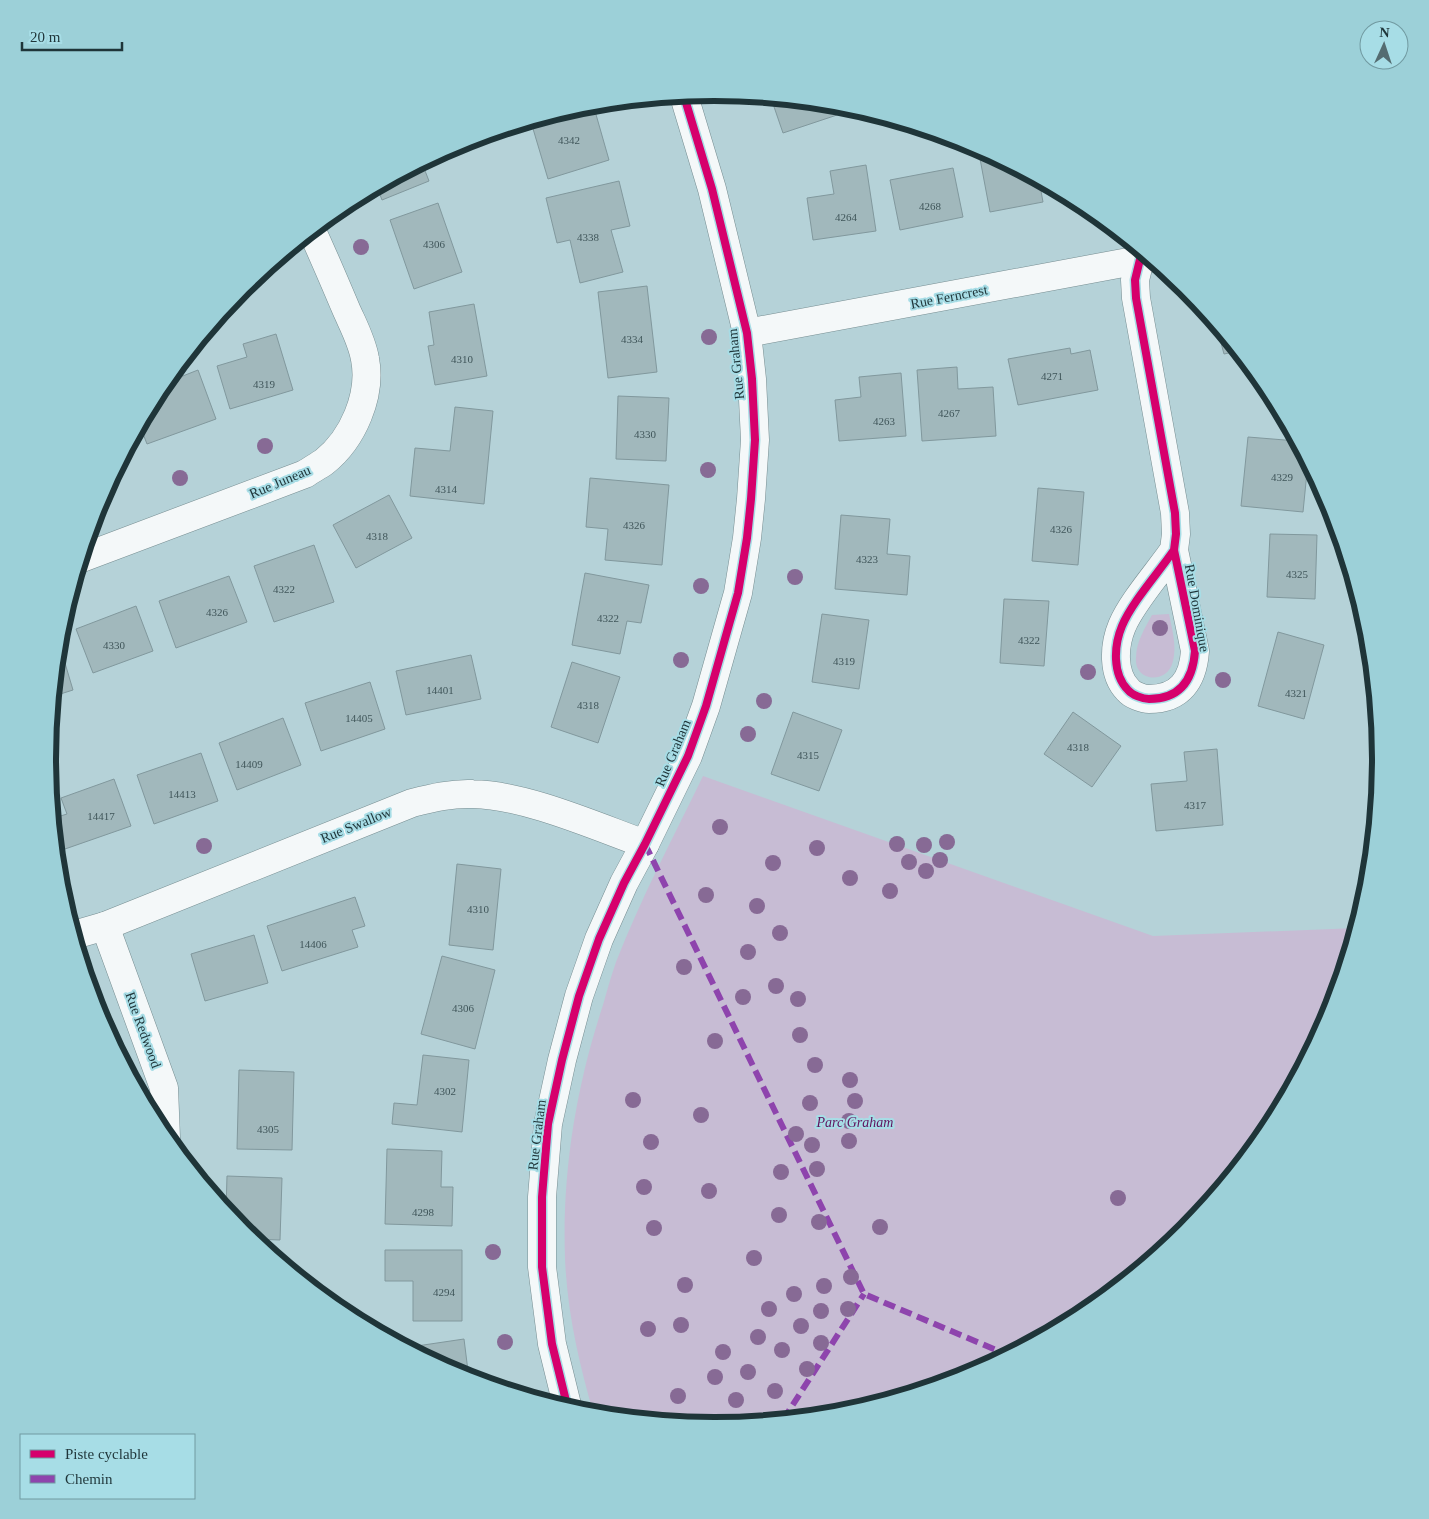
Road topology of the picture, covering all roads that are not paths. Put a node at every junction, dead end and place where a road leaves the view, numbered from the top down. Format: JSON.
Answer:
{"nodes":[{"id":1,"x":686,"y":102,"type":"edge"},
{"id":2,"x":314,"y":237,"type":"edge"},
{"id":3,"x":1140,"y":258,"type":"edge"},
{"id":4,"x":1143,"y":260,"type":"edge"},
{"id":5,"x":747,"y":333,"type":"junction"},
{"id":6,"x":1174,"y":550,"type":"junction"},
{"id":7,"x":89,"y":555,"type":"edge"},
{"id":8,"x":645,"y":844,"type":"junction"},
{"id":9,"x":105,"y":926,"type":"junction"},
{"id":10,"x":80,"y":933,"type":"edge"},
{"id":11,"x":165,"y":1122,"type":"edge"},
{"id":12,"x":566,"y":1400,"type":"edge"}],
"edges":[{"from":1,"to":5,"type":"street","name":"Rue Graham"},
{"from":2,"to":7,"type":"street","name":"Rue Juneau"},
{"from":3,"to":5,"type":"street","name":"Rue Ferncrest"},
{"from":4,"to":6,"type":"street","name":"Rue Dominique"},
{"from":5,"to":8,"type":"street","name":"Rue Graham"},
{"from":6,"to":6,"type":"street","name":"Rue Dominique"},
{"from":8,"to":9,"type":"street","name":"Rue Swallow"},
{"from":8,"to":12,"type":"street","name":"Rue Graham"},
{"from":9,"to":10,"type":"street","name":"Rue Swallow"},
{"from":9,"to":11,"type":"street","name":"Rue Redwood"}]}
